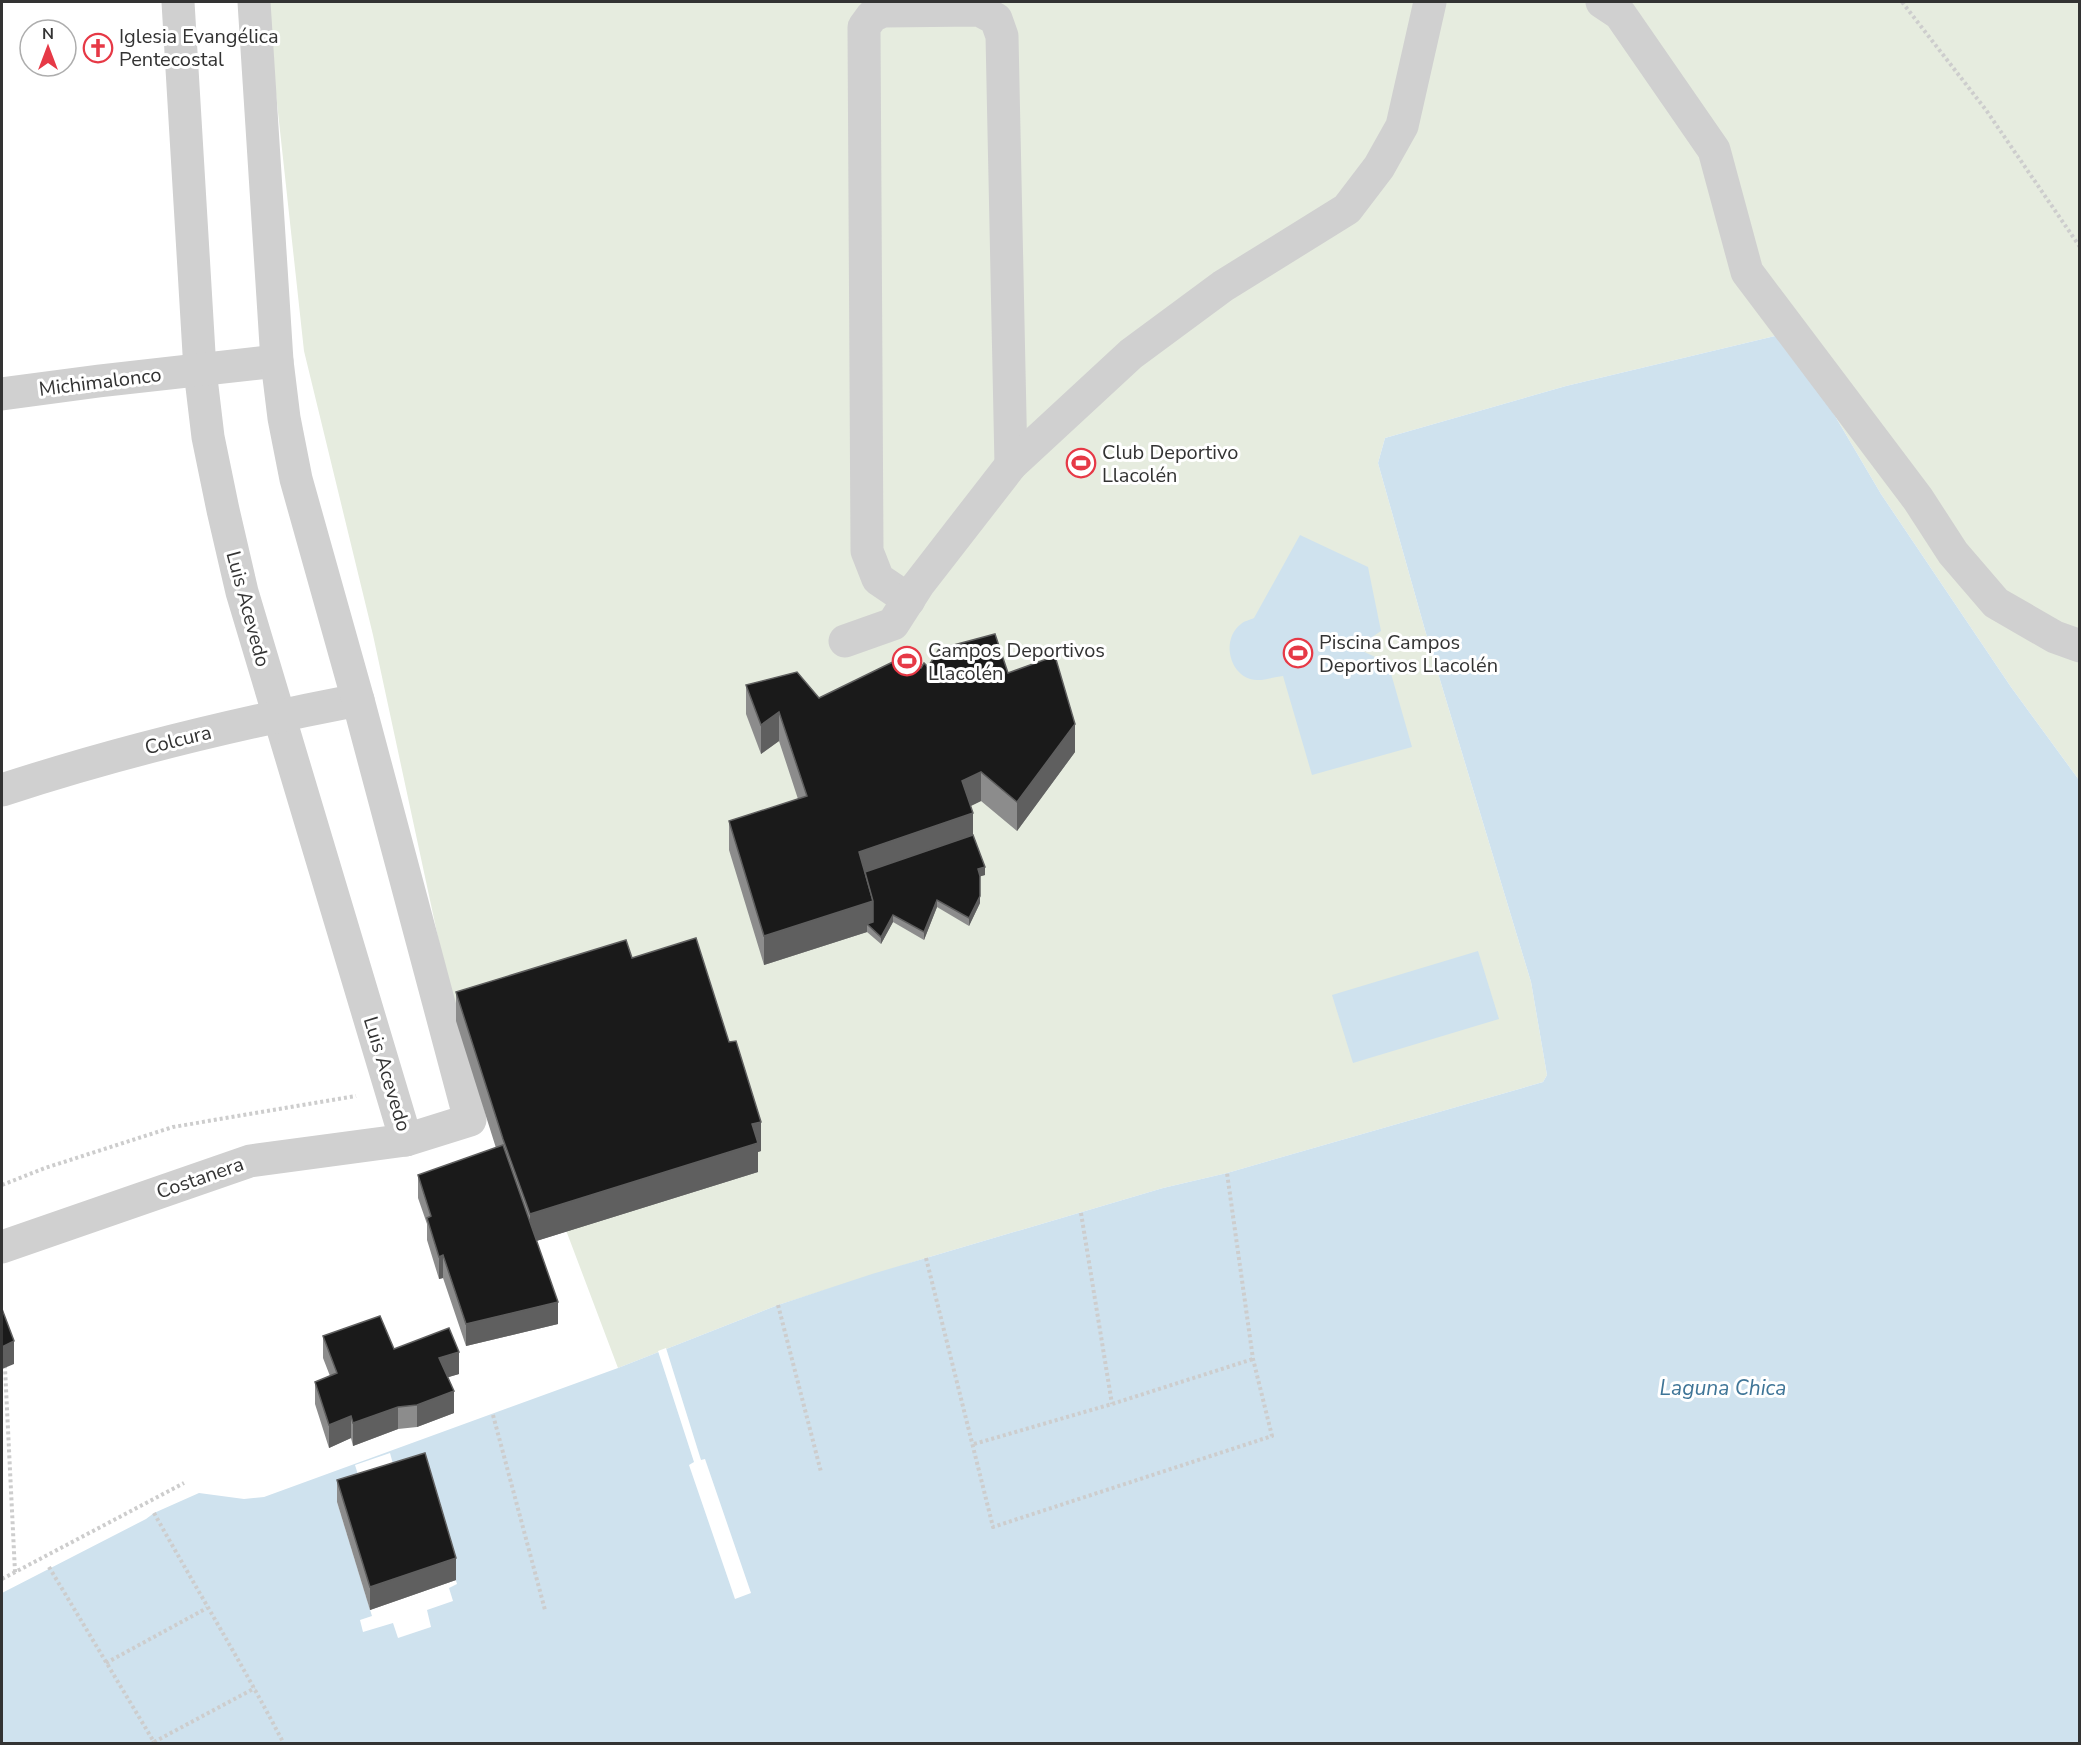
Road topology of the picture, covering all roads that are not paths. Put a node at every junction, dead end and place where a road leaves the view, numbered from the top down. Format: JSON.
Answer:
{"nodes":[{"id":1,"x":178,"y":2,"type":"edge"},
{"id":2,"x":254,"y":2,"type":"edge"},
{"id":3,"x":1430,"y":2,"type":"edge"},
{"id":4,"x":1602,"y":2,"type":"edge"},
{"id":5,"x":1000,"y":10,"type":"edge"},
{"id":6,"x":277,"y":361,"type":"junction"},
{"id":7,"x":200,"y":370,"type":"junction"},
{"id":8,"x":2,"y":394,"type":"edge"},
{"id":9,"x":1011,"y":465,"type":"junction"},
{"id":10,"x":909,"y":600,"type":"junction"},
{"id":11,"x":845,"y":641,"type":"dead end"},
{"id":12,"x":2079,"y":646,"type":"edge"},
{"id":13,"x":358,"y":700,"type":"junction"},
{"id":14,"x":279,"y":717,"type":"junction"},
{"id":15,"x":2,"y":790,"type":"edge"},
{"id":16,"x":406,"y":1140,"type":"junction"},
{"id":17,"x":2,"y":1247,"type":"edge"}],
"edges":[{"from":1,"to":7,"type":"street","name":"Luis Acevedo"},
{"from":2,"to":6,"type":"street","name":"Luis Acevedo"},
{"from":3,"to":9,"type":"street"},
{"from":4,"to":12,"type":"street"},
{"from":5,"to":9,"type":"street"},
{"from":5,"to":10,"type":"street"},
{"from":6,"to":7,"type":"street","name":"Michimalonco"},
{"from":6,"to":13,"type":"street","name":"Luis Acevedo"},
{"from":7,"to":8,"type":"street","name":"Michimalonco"},
{"from":7,"to":14,"type":"street","name":"Luis Acevedo"},
{"from":9,"to":10,"type":"street"},
{"from":10,"to":11,"type":"street"},
{"from":13,"to":14,"type":"street","name":"Colcura"},
{"from":13,"to":16,"type":"street","name":"Luis Acevedo"},
{"from":14,"to":15,"type":"street","name":"Colcura"},
{"from":14,"to":16,"type":"street","name":"Luis Acevedo"},
{"from":16,"to":17,"type":"street","name":"Costanera"}]}
